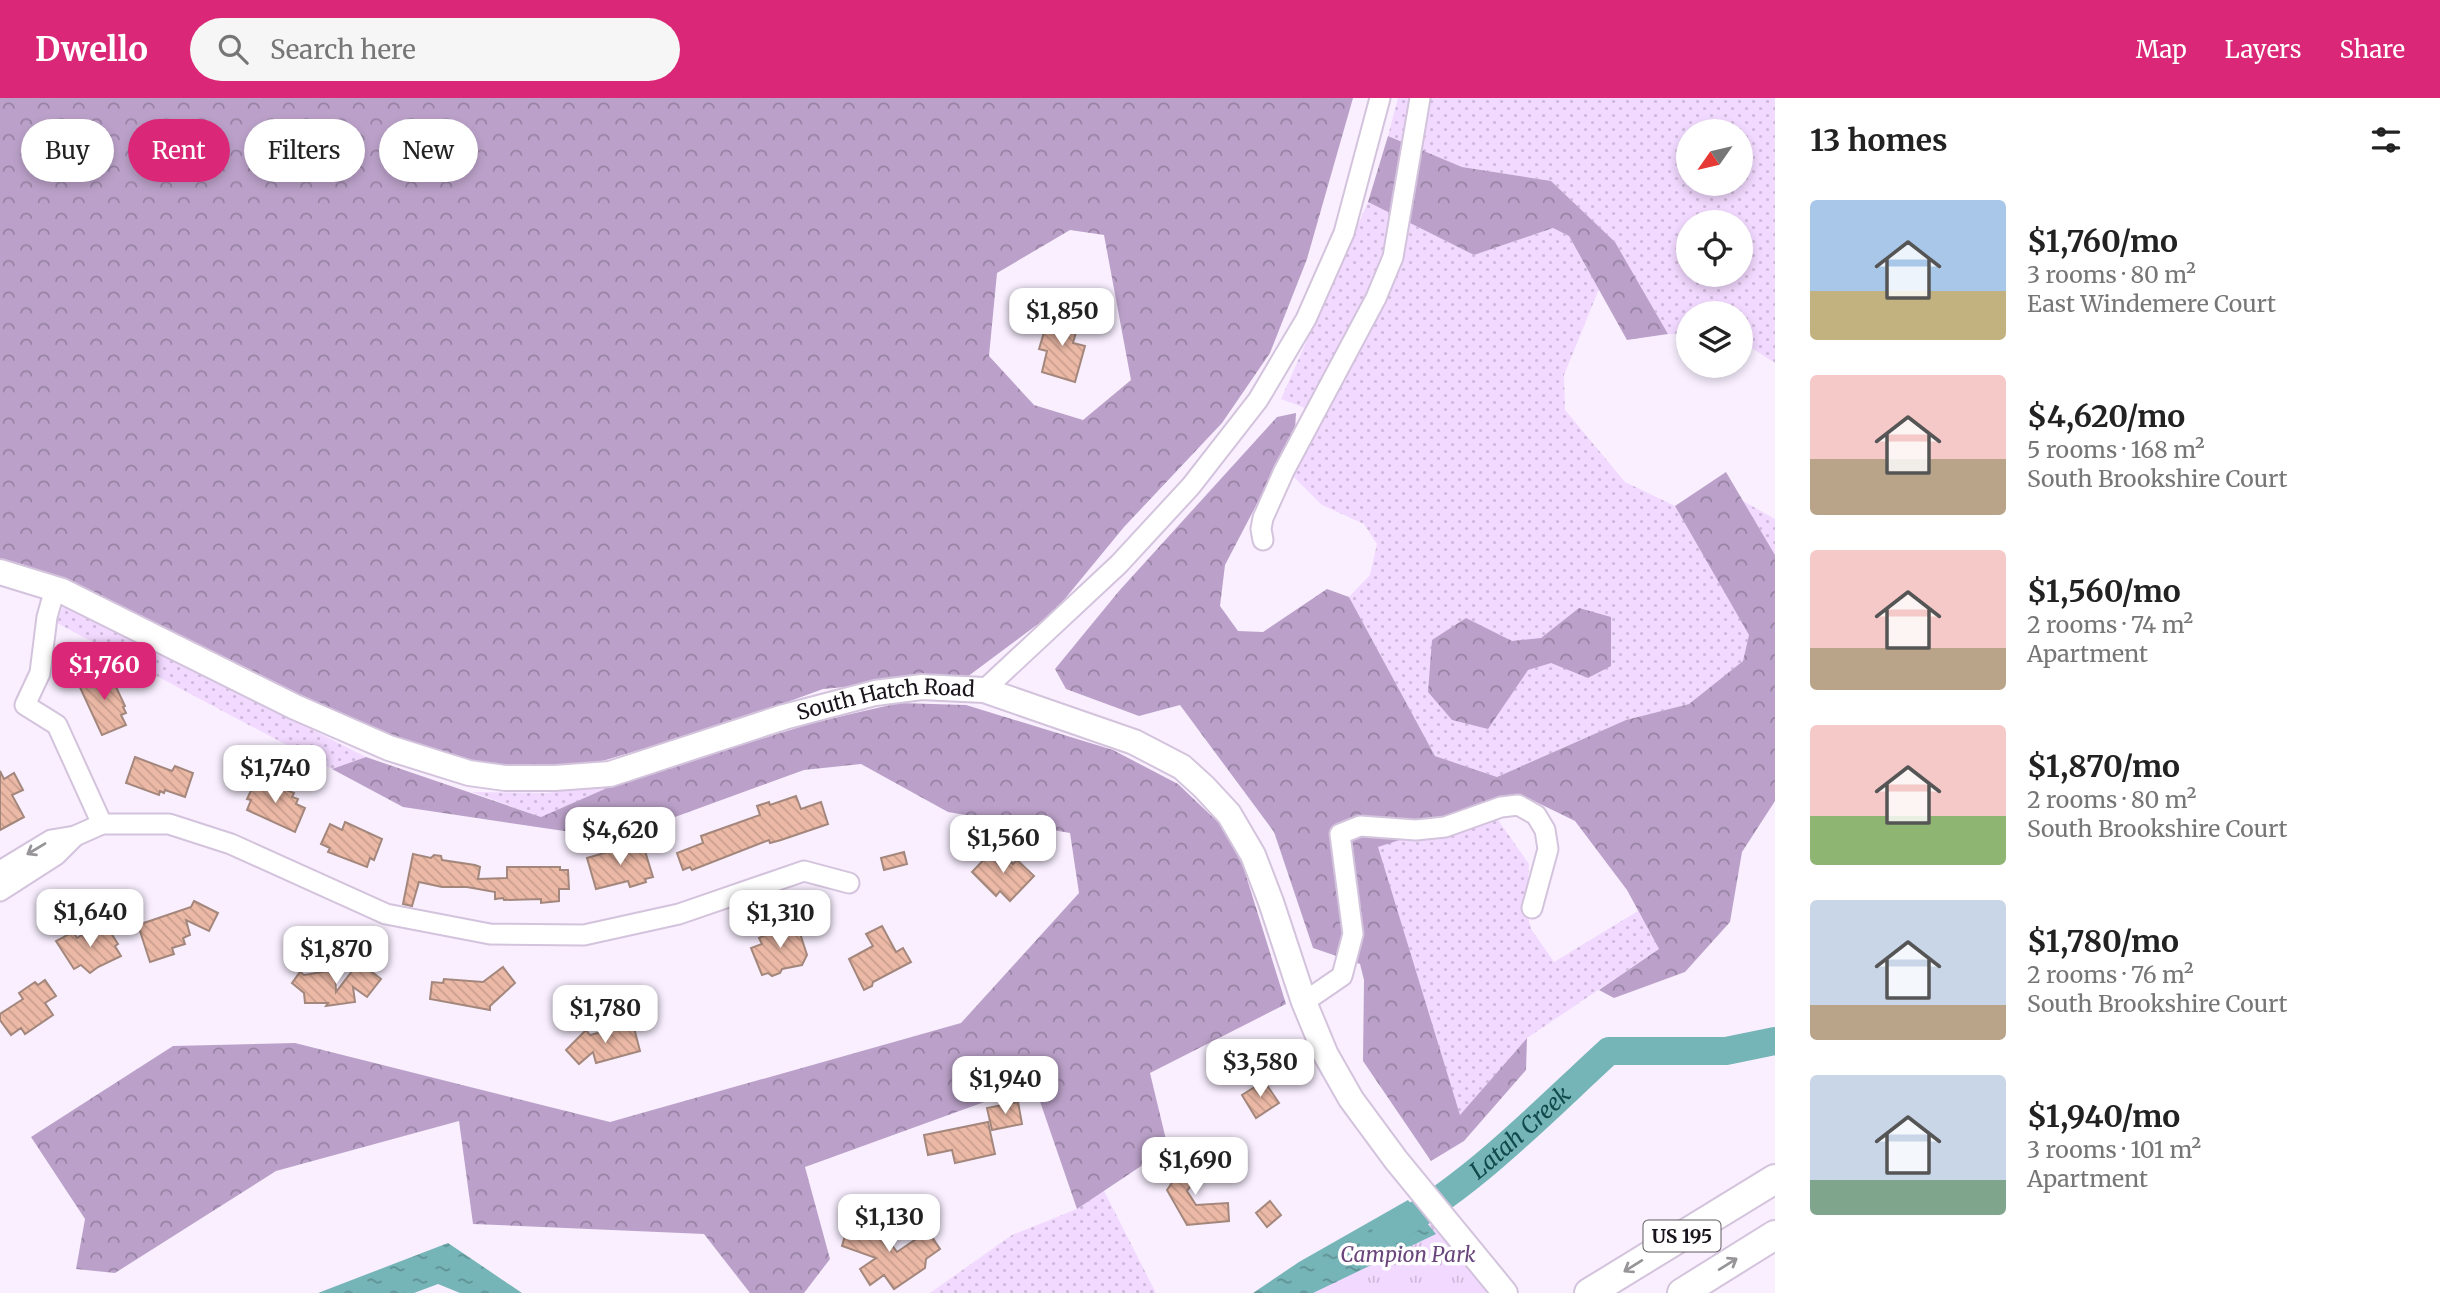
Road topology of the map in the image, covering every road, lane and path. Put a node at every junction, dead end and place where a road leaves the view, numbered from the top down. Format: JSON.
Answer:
{"nodes":[{"id":1,"x":1380,"y":98,"type":"edge"},
{"id":2,"x":1420,"y":98,"type":"edge"},
{"id":3,"x":1263,"y":540,"type":"dead end"},
{"id":4,"x":0,"y":572,"type":"edge"},
{"id":5,"x":55,"y":589,"type":"junction"},
{"id":6,"x":984,"y":690,"type":"junction"},
{"id":7,"x":102,"y":824,"type":"junction"},
{"id":8,"x":75,"y":836,"type":"junction"},
{"id":9,"x":0,"y":871,"type":"edge"},
{"id":10,"x":849,"y":883,"type":"dead end"},
{"id":11,"x":0,"y":891,"type":"edge"},
{"id":12,"x":1532,"y":908,"type":"dead end"},
{"id":13,"x":1304,"y":1002,"type":"junction"},
{"id":14,"x":1775,"y":1179,"type":"edge"},
{"id":15,"x":1775,"y":1235,"type":"edge"},
{"id":16,"x":1505,"y":1293,"type":"edge"},
{"id":17,"x":1589,"y":1293,"type":"edge"},
{"id":18,"x":1682,"y":1293,"type":"edge"}],
"edges":[{"from":1,"to":6,"type":"street"},
{"from":2,"to":3,"type":"street"},
{"from":4,"to":5,"type":"main road","name":"South Hatch Road"},
{"from":5,"to":6,"type":"main road","name":"South Hatch Road"},
{"from":5,"to":7,"type":"street"},
{"from":6,"to":13,"type":"main road","name":"South Hatch Road"},
{"from":7,"to":8,"type":"street"},
{"from":7,"to":10,"type":"street"},
{"from":8,"to":9,"type":"street","one_way":true},
{"from":8,"to":11,"type":"street"},
{"from":12,"to":13,"type":"street"},
{"from":13,"to":16,"type":"main road","name":"South Hatch Road"},
{"from":14,"to":17,"type":"highway","number":"US 195","one_way":true},
{"from":18,"to":15,"type":"highway","number":"US 195","one_way":true}]}
